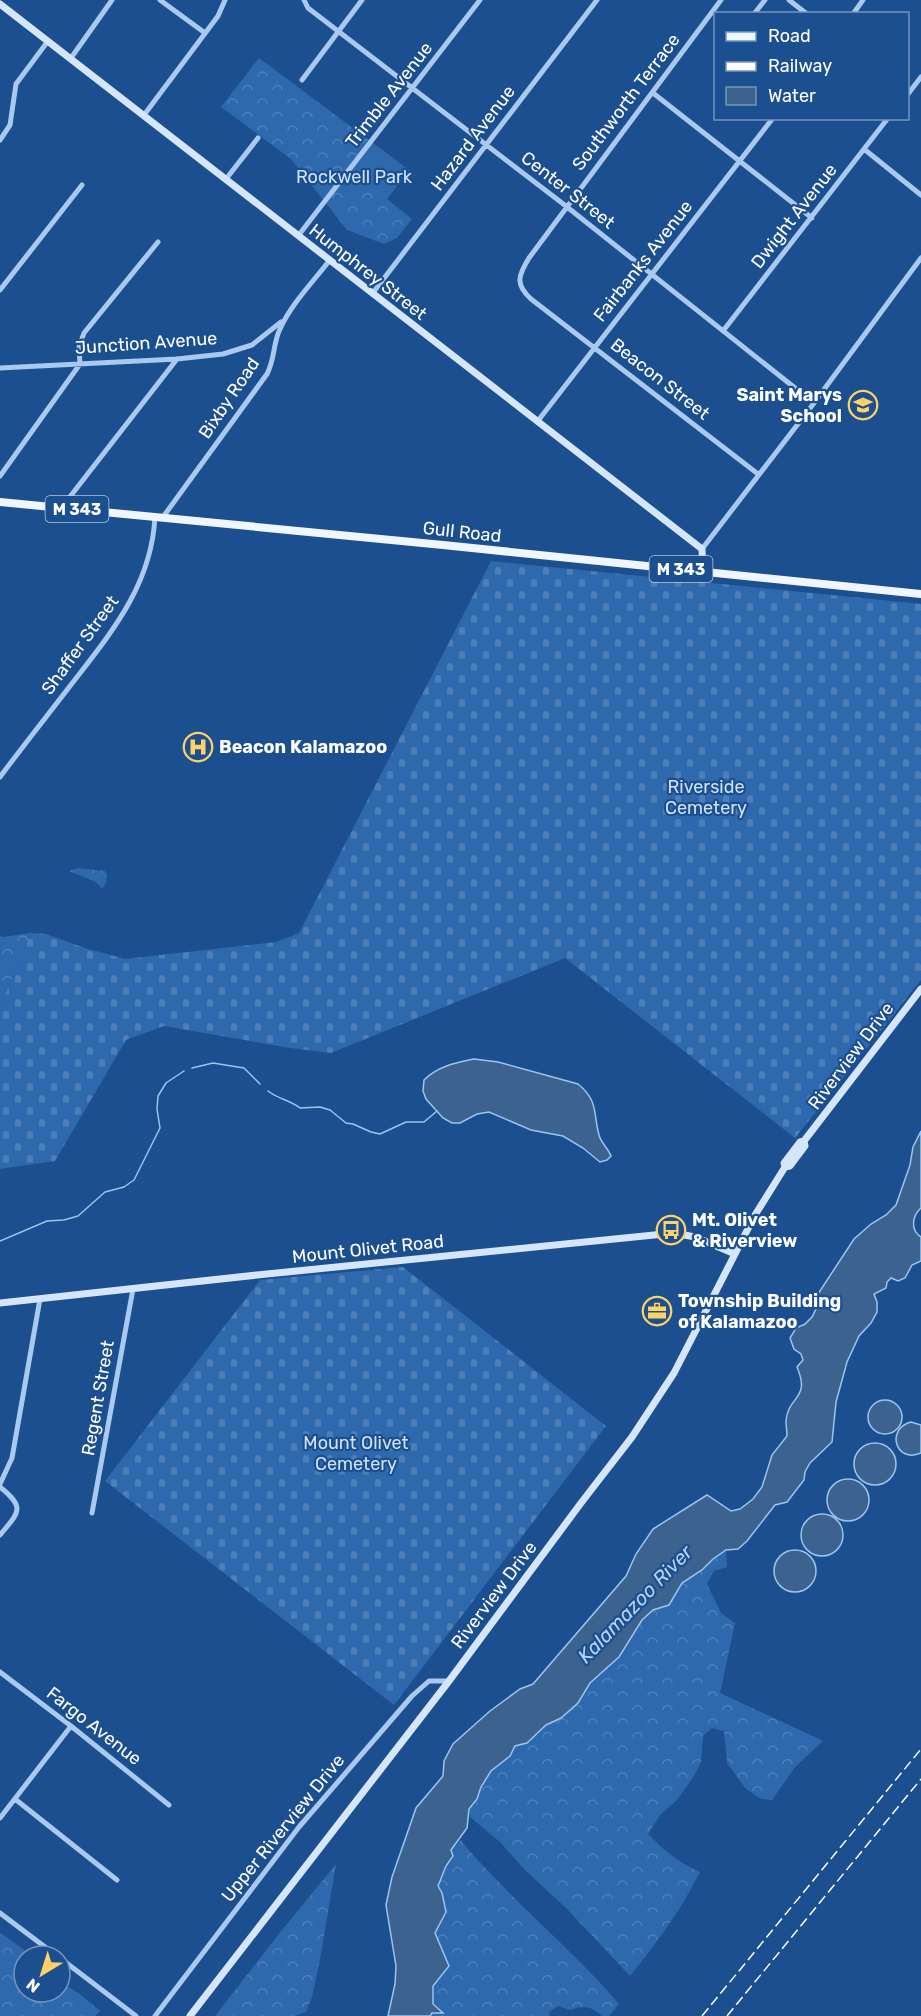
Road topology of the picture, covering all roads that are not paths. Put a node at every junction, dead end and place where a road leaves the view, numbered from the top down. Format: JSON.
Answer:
{"nodes":[{"id":1,"x":112,"y":0,"type":"edge"},
{"id":2,"x":160,"y":0,"type":"edge"},
{"id":3,"x":225,"y":0,"type":"edge"},
{"id":4,"x":304,"y":0,"type":"edge"},
{"id":5,"x":362,"y":0,"type":"edge"},
{"id":6,"x":480,"y":0,"type":"edge"},
{"id":7,"x":597,"y":0,"type":"edge"},
{"id":8,"x":721,"y":0,"type":"edge"},
{"id":9,"x":765,"y":0,"type":"edge"},
{"id":10,"x":789,"y":0,"type":"edge"},
{"id":11,"x":0,"y":4,"type":"edge"},
{"id":12,"x":756,"y":12,"type":"edge"},
{"id":13,"x":804,"y":12,"type":"edge"},
{"id":14,"x":338,"y":31,"type":"junction"},
{"id":15,"x":205,"y":33,"type":"junction"},
{"id":16,"x":48,"y":40,"type":"junction"},
{"id":17,"x":71,"y":58,"type":"junction"},
{"id":18,"x":921,"y":77,"type":"edge"},
{"id":19,"x":302,"y":80,"type":"dead end"},
{"id":20,"x":413,"y":89,"type":"junction"},
{"id":21,"x":653,"y":93,"type":"junction"},
{"id":22,"x":909,"y":93,"type":"edge"},
{"id":23,"x":144,"y":115,"type":"junction"},
{"id":24,"x":771,"y":120,"type":"edge"},
{"id":25,"x":886,"y":120,"type":"edge"},
{"id":26,"x":258,"y":138,"type":"dead end"},
{"id":27,"x":0,"y":140,"type":"edge"},
{"id":28,"x":486,"y":145,"type":"junction"},
{"id":29,"x":864,"y":149,"type":"junction"},
{"id":30,"x":740,"y":161,"type":"junction"},
{"id":31,"x":226,"y":179,"type":"junction"},
{"id":32,"x":82,"y":185,"type":"dead end"},
{"id":33,"x":921,"y":195,"type":"edge"},
{"id":34,"x":567,"y":207,"type":"junction"},
{"id":35,"x":812,"y":218,"type":"junction"},
{"id":36,"x":298,"y":236,"type":"junction"},
{"id":37,"x":158,"y":243,"type":"dead end"},
{"id":38,"x":921,"y":258,"type":"edge"},
{"id":39,"x":329,"y":261,"type":"junction"},
{"id":40,"x":652,"y":275,"type":"junction"},
{"id":41,"x":520,"y":284,"type":"joint"},
{"id":42,"x":0,"y":291,"type":"edge"},
{"id":43,"x":372,"y":294,"type":"junction"},
{"id":44,"x":285,"y":319,"type":"junction"},
{"id":45,"x":723,"y":331,"type":"junction"},
{"id":46,"x":595,"y":348,"type":"junction"},
{"id":47,"x":177,"y":359,"type":"junction"},
{"id":48,"x":80,"y":364,"type":"junction"},
{"id":49,"x":0,"y":368,"type":"edge"},
{"id":50,"x":814,"y":403,"type":"junction"},
{"id":51,"x":537,"y":422,"type":"junction"},
{"id":52,"x":758,"y":474,"type":"junction"},
{"id":53,"x":0,"y":476,"type":"edge"},
{"id":54,"x":0,"y":502,"type":"edge"},
{"id":55,"x":62,"y":507,"type":"junction"},
{"id":56,"x":159,"y":516,"type":"junction"},
{"id":57,"x":702,"y":549,"type":"junction"},
{"id":58,"x":703,"y":571,"type":"junction"},
{"id":59,"x":921,"y":594,"type":"edge"},
{"id":60,"x":0,"y":777,"type":"edge"},
{"id":61,"x":921,"y":989,"type":"edge"},
{"id":62,"x":735,"y":1254,"type":"junction"},
{"id":63,"x":134,"y":1289,"type":"junction"},
{"id":64,"x":40,"y":1299,"type":"junction"},
{"id":65,"x":0,"y":1303,"type":"edge"},
{"id":66,"x":0,"y":1485,"type":"edge"},
{"id":67,"x":92,"y":1513,"type":"dead end"},
{"id":68,"x":0,"y":1535,"type":"edge"},
{"id":69,"x":1,"y":1675,"type":"edge"},
{"id":70,"x":448,"y":1682,"type":"junction"},
{"id":71,"x":71,"y":1726,"type":"junction"},
{"id":72,"x":15,"y":1799,"type":"junction"},
{"id":73,"x":169,"y":1805,"type":"dead end"},
{"id":74,"x":0,"y":1818,"type":"edge"},
{"id":75,"x":117,"y":1880,"type":"dead end"},
{"id":76,"x":0,"y":1913,"type":"edge"},
{"id":77,"x":41,"y":1944,"type":"edge"},
{"id":78,"x":72,"y":1968,"type":"edge"},
{"id":79,"x":136,"y":2016,"type":"edge"},
{"id":80,"x":155,"y":2016,"type":"edge"},
{"id":81,"x":190,"y":2016,"type":"edge"}],
"edges":[{"from":1,"to":17,"type":"street"},
{"from":2,"to":15,"type":"street"},
{"from":3,"to":15,"type":"street"},
{"from":4,"to":14,"type":"street","name":"Center Street"},
{"from":5,"to":14,"type":"street"},
{"from":6,"to":20,"type":"street","name":"Trimble Avenue"},
{"from":7,"to":28,"type":"street","name":"Hazard Avenue"},
{"from":8,"to":21,"type":"street","name":"Southworth Terrace"},
{"from":9,"to":12,"type":"street"},
{"from":10,"to":13,"type":"street"},
{"from":11,"to":16,"type":"street","name":"Humphrey Street"},
{"from":14,"to":19,"type":"street"},
{"from":14,"to":20,"type":"street","name":"Center Street"},
{"from":15,"to":23,"type":"street"},
{"from":16,"to":17,"type":"street","name":"Humphrey Street"},
{"from":16,"to":27,"type":"street"},
{"from":17,"to":23,"type":"street","name":"Humphrey Street"},
{"from":18,"to":22,"type":"street"},
{"from":20,"to":28,"type":"street","name":"Center Street"},
{"from":20,"to":36,"type":"street","name":"Trimble Avenue"},
{"from":21,"to":30,"type":"street"},
{"from":21,"to":34,"type":"street","name":"Southworth Terrace"},
{"from":23,"to":31,"type":"street","name":"Humphrey Street"},
{"from":24,"to":30,"type":"street","name":"Fairbanks Avenue"},
{"from":25,"to":29,"type":"street","name":"Dwight Avenue"},
{"from":26,"to":31,"type":"street"},
{"from":28,"to":34,"type":"street","name":"Center Street"},
{"from":28,"to":43,"type":"street","name":"Hazard Avenue"},
{"from":29,"to":33,"type":"street"},
{"from":29,"to":35,"type":"street","name":"Dwight Avenue"},
{"from":30,"to":35,"type":"street"},
{"from":30,"to":40,"type":"street","name":"Fairbanks Avenue"},
{"from":31,"to":36,"type":"street","name":"Humphrey Street"},
{"from":32,"to":42,"type":"street"},
{"from":34,"to":40,"type":"street","name":"Center Street"},
{"from":34,"to":41,"type":"street","name":"Southworth Terrace"},
{"from":35,"to":45,"type":"street","name":"Dwight Avenue"},
{"from":36,"to":39,"type":"street","name":"Humphrey Street"},
{"from":37,"to":48,"type":"street"},
{"from":38,"to":50,"type":"street"},
{"from":39,"to":43,"type":"street","name":"Humphrey Street"},
{"from":39,"to":44,"type":"street","name":"Bixby Road"},
{"from":40,"to":45,"type":"street","name":"Center Street"},
{"from":40,"to":46,"type":"street","name":"Fairbanks Avenue"},
{"from":41,"to":46,"type":"street","name":"Beacon Street"},
{"from":43,"to":51,"type":"street","name":"Humphrey Street"},
{"from":44,"to":47,"type":"street","name":"Junction Avenue"},
{"from":44,"to":56,"type":"street","name":"Bixby Road"},
{"from":45,"to":50,"type":"street","name":"Center Street"},
{"from":46,"to":51,"type":"street","name":"Fairbanks Avenue"},
{"from":46,"to":52,"type":"street","name":"Beacon Street"},
{"from":47,"to":48,"type":"street","name":"Junction Avenue"},
{"from":47,"to":55,"type":"street"},
{"from":48,"to":49,"type":"street","name":"Junction Avenue"},
{"from":48,"to":53,"type":"street"},
{"from":50,"to":52,"type":"street"},
{"from":51,"to":57,"type":"street","name":"Humphrey Street"},
{"from":52,"to":57,"type":"street"},
{"from":54,"to":55,"type":"main road","name":"Gull Road","number":"M 343"},
{"from":55,"to":56,"type":"main road","name":"Gull Road","number":"M 343"},
{"from":56,"to":58,"type":"main road","name":"Gull Road","number":"M 343"},
{"from":56,"to":60,"type":"street","name":"Shaffer Street"},
{"from":57,"to":58,"type":"street"},
{"from":58,"to":59,"type":"main road","name":"Gull Road","number":"M 343"},
{"from":61,"to":62,"type":"street","name":"Riverview Drive"},
{"from":62,"to":63,"type":"street","name":"Mount Olivet Road"},
{"from":62,"to":70,"type":"street","name":"Riverview Drive"},
{"from":63,"to":64,"type":"street","name":"Mount Olivet Road"},
{"from":63,"to":67,"type":"street","name":"Regent Street"},
{"from":64,"to":65,"type":"street","name":"Mount Olivet Road"},
{"from":64,"to":66,"type":"street"},
{"from":66,"to":68,"type":"street"},
{"from":69,"to":71,"type":"street","name":"Fargo Avenue"},
{"from":70,"to":80,"type":"street","name":"Upper Riverview Drive"},
{"from":70,"to":81,"type":"street","name":"Riverview Drive"},
{"from":71,"to":72,"type":"street"},
{"from":71,"to":73,"type":"street","name":"Fargo Avenue"},
{"from":72,"to":74,"type":"street"},
{"from":72,"to":75,"type":"street"},
{"from":76,"to":77,"type":"street"},
{"from":78,"to":79,"type":"street"}]}
